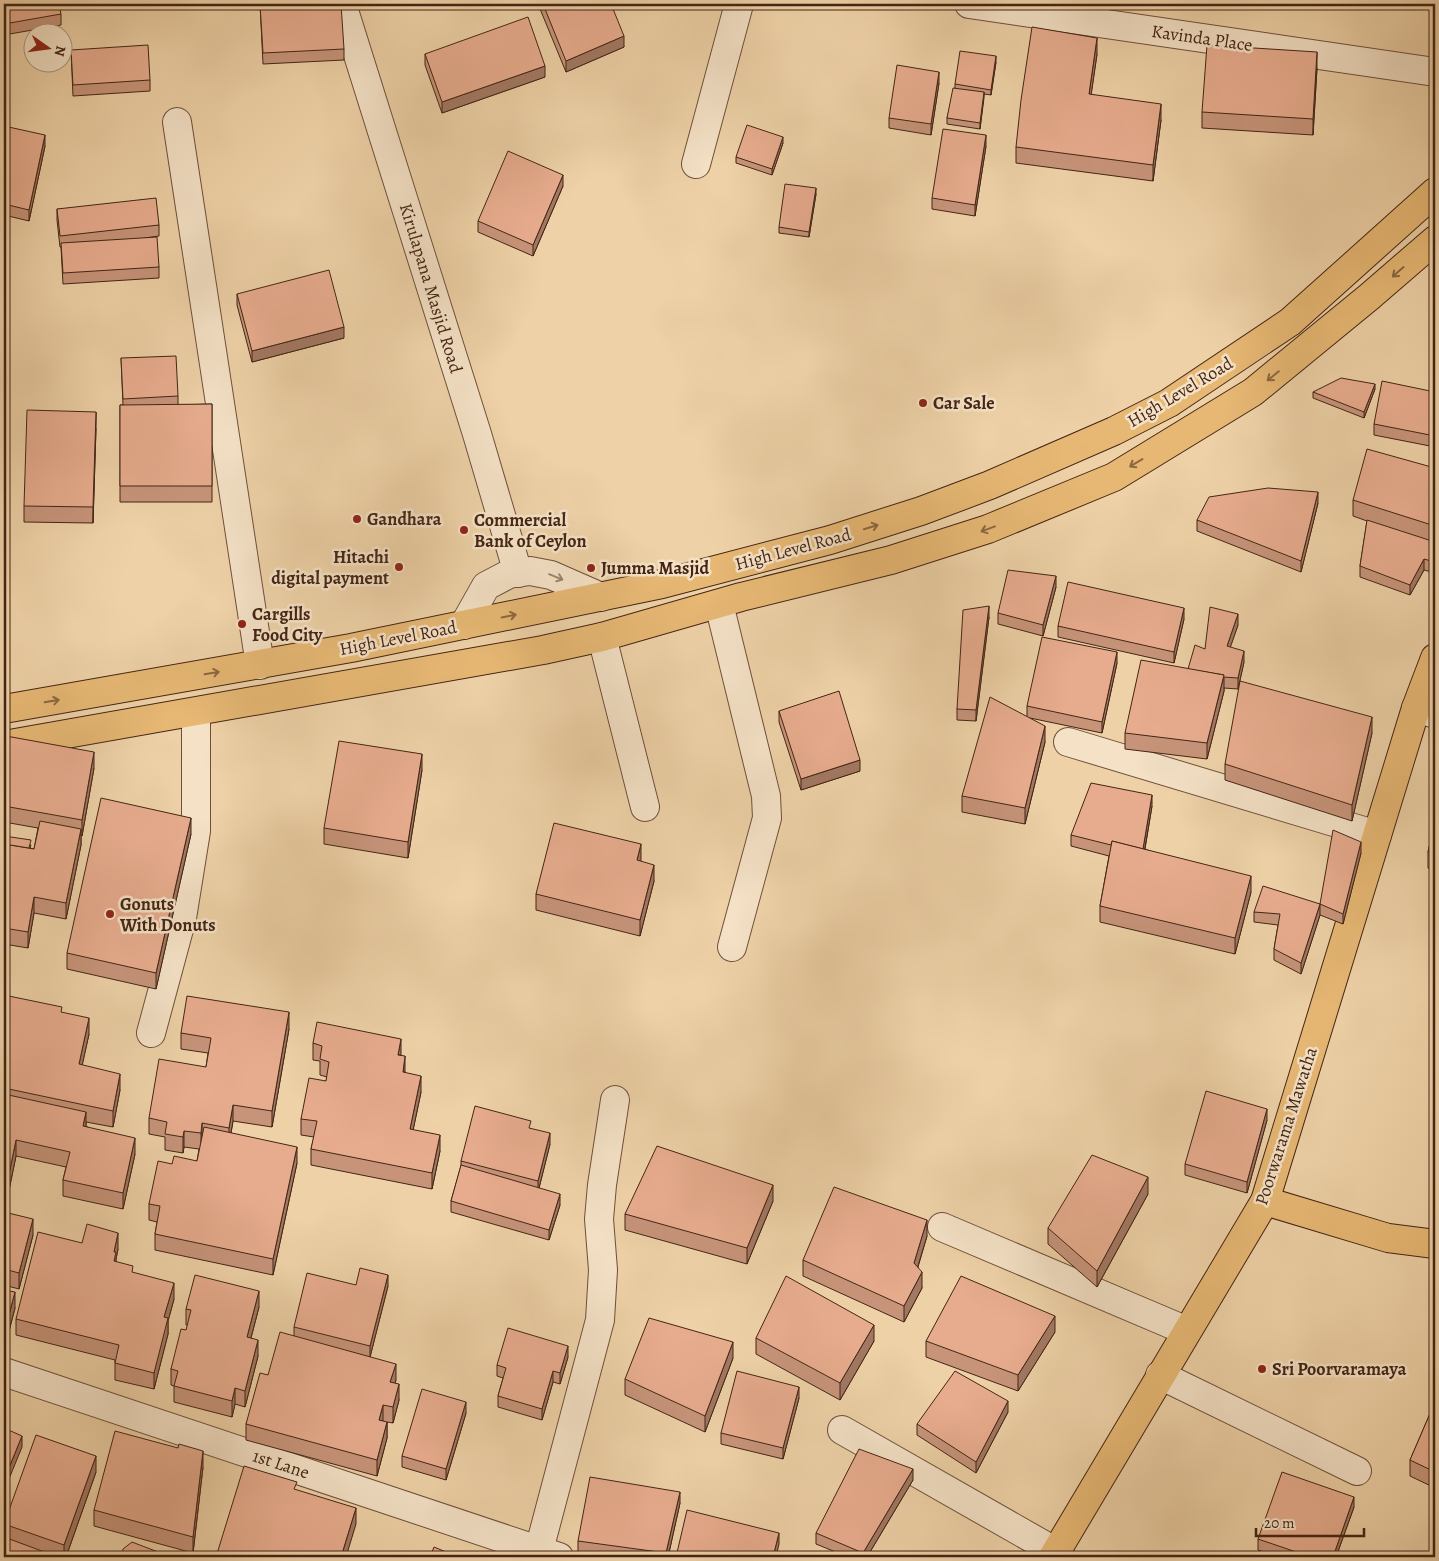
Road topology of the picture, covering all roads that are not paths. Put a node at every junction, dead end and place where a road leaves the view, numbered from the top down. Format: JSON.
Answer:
{"nodes":[{"id":1,"x":342,"y":4,"type":"edge"},
{"id":2,"x":739,"y":4,"type":"edge"},
{"id":3,"x":969,"y":4,"type":"edge"},
{"id":4,"x":1435,"y":72,"type":"edge"},
{"id":5,"x":178,"y":122,"type":"dead end"},
{"id":6,"x":696,"y":164,"type":"dead end"},
{"id":7,"x":1435,"y":192,"type":"edge"},
{"id":8,"x":1435,"y":240,"type":"edge"},
{"id":9,"x":518,"y":573,"type":"junction"},
{"id":10,"x":601,"y":597,"type":"junction"},
{"id":11,"x":718,"y":604,"type":"junction"},
{"id":12,"x":464,"y":625,"type":"junction"},
{"id":13,"x":602,"y":637,"type":"junction"},
{"id":14,"x":1435,"y":658,"type":"edge"},
{"id":15,"x":260,"y":665,"type":"junction"},
{"id":16,"x":4,"y":709,"type":"edge"},
{"id":17,"x":1426,"y":711,"type":"edge"},
{"id":18,"x":196,"y":712,"type":"junction"},
{"id":19,"x":1068,"y":742,"type":"dead end"},
{"id":20,"x":4,"y":745,"type":"edge"},
{"id":21,"x":645,"y":807,"type":"dead end"},
{"id":22,"x":1377,"y":835,"type":"junction"},
{"id":23,"x":732,"y":947,"type":"dead end"},
{"id":24,"x":151,"y":1033,"type":"dead end"},
{"id":25,"x":615,"y":1100,"type":"dead end"},
{"id":26,"x":1265,"y":1201,"type":"junction"},
{"id":27,"x":942,"y":1227,"type":"dead end"},
{"id":28,"x":1435,"y":1244,"type":"edge"},
{"id":29,"x":1187,"y":1331,"type":"junction"},
{"id":30,"x":4,"y":1372,"type":"edge"},
{"id":31,"x":1160,"y":1375,"type":"junction"},
{"id":32,"x":842,"y":1430,"type":"dead end"},
{"id":33,"x":1358,"y":1471,"type":"dead end"},
{"id":34,"x":549,"y":1554,"type":"edge"},
{"id":35,"x":1054,"y":1555,"type":"edge"}],
"edges":[{"from":1,"to":9,"type":"street","name":"Kirulapana Masjid Road"},
{"from":2,"to":6,"type":"street"},
{"from":3,"to":4,"type":"street","name":"Kavinda Place"},
{"from":5,"to":15,"type":"street"},
{"from":10,"to":7,"type":"main road","name":"High Level Road","one_way":true},
{"from":8,"to":11,"type":"main road","name":"High Level Road","one_way":true},
{"from":9,"to":10,"type":"street","one_way":true},
{"from":9,"to":12,"type":"street"},
{"from":12,"to":10,"type":"main road","name":"High Level Road","one_way":true},
{"from":11,"to":13,"type":"main road","name":"High Level Road"},
{"from":11,"to":23,"type":"street"},
{"from":12,"to":15,"type":"main road","name":"High Level Road"},
{"from":13,"to":18,"type":"main road","name":"High Level Road"},
{"from":13,"to":21,"type":"street"},
{"from":14,"to":17,"type":"main road","name":"Poorwarama Mawatha"},
{"from":16,"to":15,"type":"main road","name":"High Level Road","one_way":true},
{"from":17,"to":22,"type":"main road","name":"Poorwarama Mawatha"},
{"from":18,"to":20,"type":"main road","name":"High Level Road"},
{"from":18,"to":24,"type":"street"},
{"from":19,"to":22,"type":"street"},
{"from":22,"to":26,"type":"main road","name":"Poorwarama Mawatha"},
{"from":25,"to":34,"type":"street"},
{"from":26,"to":28,"type":"main road"},
{"from":26,"to":29,"type":"main road","name":"Poorwarama Mawatha"},
{"from":27,"to":29,"type":"street"},
{"from":29,"to":31,"type":"main road","name":"Poorwarama Mawatha"},
{"from":30,"to":34,"type":"street","name":"1st Lane"},
{"from":31,"to":33,"type":"street"},
{"from":31,"to":35,"type":"main road","name":"Poorwarama Mawatha"},
{"from":32,"to":35,"type":"street"}]}
